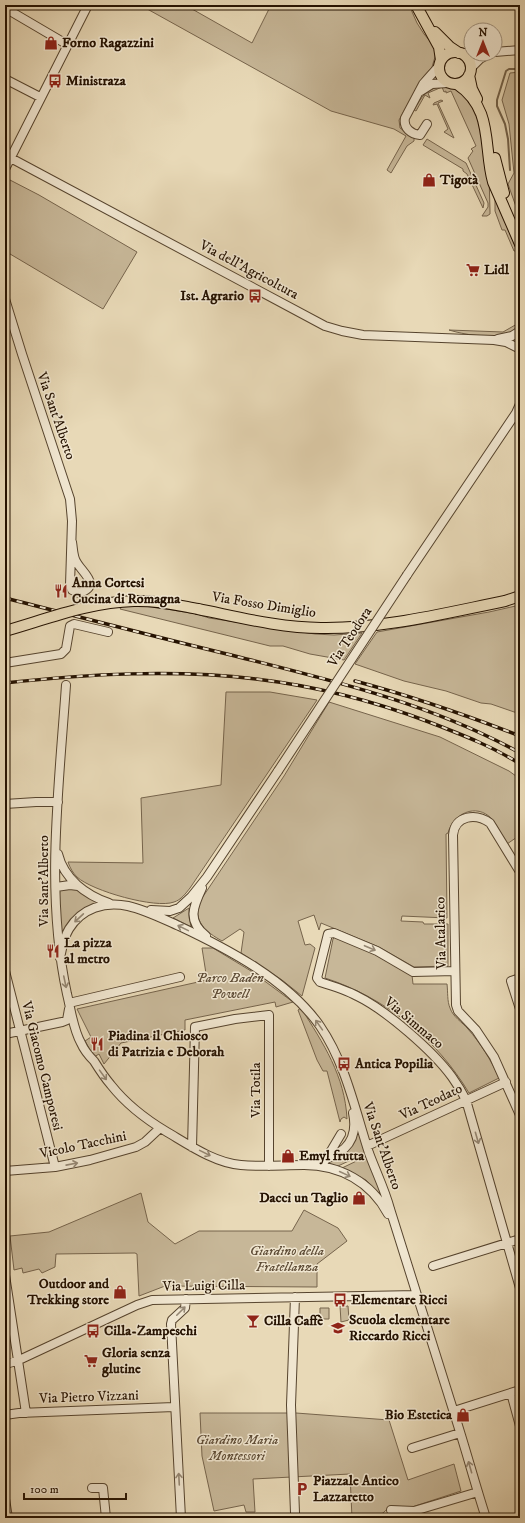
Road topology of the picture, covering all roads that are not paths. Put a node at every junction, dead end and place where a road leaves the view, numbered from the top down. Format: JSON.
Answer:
{"nodes":[{"id":1,"x":88,"y":5,"type":"edge"},
{"id":2,"x":416,"y":5,"type":"edge"},
{"id":3,"x":5,"y":8,"type":"edge"},
{"id":4,"x":426,"y":23,"type":"junction"},
{"id":5,"x":68,"y":45,"type":"junction"},
{"id":6,"x":520,"y":50,"type":"edge"},
{"id":7,"x":503,"y":51,"type":"edge"},
{"id":8,"x":463,"y":52,"type":"edge"},
{"id":9,"x":463,"y":53,"type":"edge"},
{"id":10,"x":468,"y":62,"type":"edge"},
{"id":11,"x":478,"y":62,"type":"edge"},
{"id":12,"x":440,"y":63,"type":"junction"},
{"id":13,"x":470,"y":72,"type":"junction"},
{"id":14,"x":5,"y":79,"type":"edge"},
{"id":15,"x":452,"y":84,"type":"junction"},
{"id":16,"x":419,"y":93,"type":"junction"},
{"id":17,"x":40,"y":97,"type":"junction"},
{"id":18,"x":427,"y":124,"type":"dead end"},
{"id":19,"x":8,"y":156,"type":"edge"},
{"id":20,"x":5,"y":169,"type":"edge"},
{"id":21,"x":520,"y":229,"type":"edge"},
{"id":22,"x":520,"y":244,"type":"edge"},
{"id":23,"x":5,"y":299,"type":"edge"},
{"id":24,"x":520,"y":331,"type":"edge"},
{"id":25,"x":494,"y":340,"type":"junction"},
{"id":26,"x":520,"y":349,"type":"edge"},
{"id":27,"x":520,"y":404,"type":"edge"},
{"id":28,"x":518,"y":411,"type":"edge"},
{"id":29,"x":72,"y":542,"type":"junction"},
{"id":30,"x":79,"y":566,"type":"junction"},
{"id":31,"x":70,"y":568,"type":"junction"},
{"id":32,"x":520,"y":596,"type":"edge"},
{"id":33,"x":5,"y":631,"type":"edge"},
{"id":34,"x":108,"y":632,"type":"dead end"},
{"id":35,"x":5,"y":663,"type":"edge"},
{"id":36,"x":66,"y":685,"type":"dead end"},
{"id":37,"x":58,"y":802,"type":"junction"},
{"id":38,"x":5,"y":804,"type":"edge"},
{"id":39,"x":56,"y":846,"type":"junction"},
{"id":40,"x":519,"y":870,"type":"edge"},
{"id":41,"x":207,"y":877,"type":"junction"},
{"id":42,"x":56,"y":886,"type":"junction"},
{"id":43,"x":78,"y":886,"type":"junction"},
{"id":44,"x":114,"y":904,"type":"junction"},
{"id":45,"x":138,"y":908,"type":"junction"},
{"id":46,"x":218,"y":945,"type":"junction"},
{"id":47,"x":60,"y":958,"type":"junction"},
{"id":48,"x":455,"y":971,"type":"junction"},
{"id":49,"x":5,"y":972,"type":"edge"},
{"id":50,"x":180,"y":977,"type":"dead end"},
{"id":51,"x":520,"y":978,"type":"edge"},
{"id":52,"x":69,"y":1005,"type":"junction"},
{"id":53,"x":520,"y":1009,"type":"edge"},
{"id":54,"x":20,"y":1031,"type":"junction"},
{"id":55,"x":5,"y":1034,"type":"edge"},
{"id":56,"x":345,"y":1076,"type":"junction"},
{"id":57,"x":506,"y":1082,"type":"junction"},
{"id":58,"x":466,"y":1100,"type":"junction"},
{"id":59,"x":520,"y":1115,"type":"edge"},
{"id":60,"x":160,"y":1128,"type":"junction"},
{"id":61,"x":341,"y":1134,"type":"dead end"},
{"id":62,"x":367,"y":1146,"type":"junction"},
{"id":63,"x":192,"y":1147,"type":"junction"},
{"id":64,"x":325,"y":1160,"type":"junction"},
{"id":65,"x":306,"y":1165,"type":"junction"},
{"id":66,"x":269,"y":1166,"type":"junction"},
{"id":67,"x":55,"y":1167,"type":"junction"},
{"id":68,"x":5,"y":1171,"type":"edge"},
{"id":69,"x":395,"y":1225,"type":"junction"},
{"id":70,"x":520,"y":1239,"type":"edge"},
{"id":71,"x":507,"y":1244,"type":"junction"},
{"id":72,"x":433,"y":1266,"type":"dead end"},
{"id":73,"x":5,"y":1275,"type":"edge"},
{"id":74,"x":520,"y":1288,"type":"edge"},
{"id":75,"x":417,"y":1295,"type":"junction"},
{"id":76,"x":295,"y":1298,"type":"junction"},
{"id":77,"x":186,"y":1299,"type":"junction"},
{"id":78,"x":17,"y":1361,"type":"junction"},
{"id":79,"x":5,"y":1364,"type":"edge"},
{"id":80,"x":520,"y":1390,"type":"edge"},
{"id":81,"x":511,"y":1393,"type":"junction"},
{"id":82,"x":174,"y":1406,"type":"junction"},
{"id":83,"x":454,"y":1411,"type":"junction"},
{"id":84,"x":26,"y":1413,"type":"junction"},
{"id":85,"x":5,"y":1415,"type":"edge"},
{"id":86,"x":520,"y":1426,"type":"edge"},
{"id":87,"x":460,"y":1433,"type":"junction"},
{"id":88,"x":412,"y":1448,"type":"dead end"},
{"id":89,"x":92,"y":1488,"type":"dead end"},
{"id":90,"x":478,"y":1492,"type":"junction"},
{"id":91,"x":5,"y":1499,"type":"edge"},
{"id":92,"x":421,"y":1509,"type":"junction"},
{"id":93,"x":391,"y":1510,"type":"dead end"},
{"id":94,"x":294,"y":1513,"type":"dead end"},
{"id":95,"x":8,"y":1518,"type":"edge"},
{"id":96,"x":106,"y":1518,"type":"edge"},
{"id":97,"x":181,"y":1518,"type":"edge"},
{"id":98,"x":423,"y":1518,"type":"edge"},
{"id":99,"x":486,"y":1518,"type":"edge"}],
"edges":[{"from":1,"to":5,"type":"street"},
{"from":2,"to":4,"type":"main road"},
{"from":3,"to":5,"type":"street"},
{"from":4,"to":8,"type":"main road"},
{"from":4,"to":12,"type":"main road"},
{"from":5,"to":17,"type":"street"},
{"from":6,"to":7,"type":"street"},
{"from":9,"to":12,"type":"main road"},
{"from":10,"to":13,"type":"main road"},
{"from":11,"to":13,"type":"street"},
{"from":12,"to":15,"type":"main road"},
{"from":12,"to":16,"type":"street"},
{"from":13,"to":15,"type":"main road"},
{"from":13,"to":21,"type":"main road"},
{"from":14,"to":17,"type":"street"},
{"from":15,"to":16,"type":"street"},
{"from":15,"to":22,"type":"main road"},
{"from":16,"to":18,"type":"street"},
{"from":17,"to":19,"type":"street"},
{"from":19,"to":20,"type":"street"},
{"from":19,"to":25,"type":"street","name":"Via dell'Agricoltura"},
{"from":23,"to":29,"type":"street","name":"Via Sant'Alberto"},
{"from":24,"to":25,"type":"street","name":"Via dell'Agricoltura"},
{"from":25,"to":26,"type":"street","name":"Via dell'Agricoltura"},
{"from":27,"to":28,"type":"street","name":"Via Teodora"},
{"from":28,"to":41,"type":"street","name":"Via Teodora","bridge":true},
{"from":29,"to":30,"type":"street","name":"Via Sant'Alberto"},
{"from":29,"to":31,"type":"street","name":"Via Sant'Alberto"},
{"from":30,"to":31,"type":"street"},
{"from":30,"to":31,"type":"street","name":"Via Sant'Alberto"},
{"from":32,"to":33,"type":"main road","name":"Via Fosso Dimiglio","bridge":true},
{"from":34,"to":35,"type":"street"},
{"from":36,"to":37,"type":"street","name":"Via Sant'Alberto"},
{"from":37,"to":38,"type":"street"},
{"from":37,"to":39,"type":"street","name":"Via Sant'Alberto"},
{"from":39,"to":42,"type":"street","name":"Via Sant'Alberto"},
{"from":39,"to":43,"type":"street"},
{"from":40,"to":48,"type":"street","name":"Via Atalarico"},
{"from":41,"to":45,"type":"street","name":"Via Teodora"},
{"from":41,"to":46,"type":"street","name":"Via Teodora"},
{"from":42,"to":43,"type":"street"},
{"from":42,"to":47,"type":"street","name":"Via Sant'Alberto"},
{"from":43,"to":44,"type":"street"},
{"from":44,"to":45,"type":"street"},
{"from":44,"to":47,"type":"street","one_way":true},
{"from":46,"to":45,"type":"street","one_way":true},
{"from":56,"to":46,"type":"street","name":"Via Sant'Alberto","one_way":true},
{"from":47,"to":52,"type":"street","name":"Via Sant'Alberto","one_way":true},
{"from":48,"to":57,"type":"street","name":"Via Atalarico"},
{"from":58,"to":48,"type":"street","name":"Via Simmaco","one_way":true},
{"from":49,"to":54,"type":"street","name":"Via Giacomo Camporesi"},
{"from":50,"to":52,"type":"street"},
{"from":51,"to":53,"type":"street"},
{"from":52,"to":54,"type":"street"},
{"from":52,"to":60,"type":"street","name":"Via Sant'Alberto","one_way":true},
{"from":54,"to":55,"type":"street"},
{"from":54,"to":67,"type":"street","name":"Via Giacomo Camporesi"},
{"from":56,"to":62,"type":"street","name":"Via Sant'Alberto"},
{"from":56,"to":64,"type":"street","name":"Via Sant'Alberto"},
{"from":57,"to":58,"type":"street","name":"Via Teodato"},
{"from":57,"to":59,"type":"street","name":"Via Atalarico"},
{"from":58,"to":62,"type":"street","name":"Via Teodato"},
{"from":58,"to":71,"type":"street","name":"Via Simmaco","one_way":true},
{"from":60,"to":63,"type":"street","name":"Via Sant'Alberto"},
{"from":67,"to":60,"type":"street","name":"Vicolo Tacchini","one_way":true},
{"from":61,"to":64,"type":"street"},
{"from":62,"to":69,"type":"street","name":"Via Sant'Alberto"},
{"from":63,"to":66,"type":"street","name":"Via Sant'Alberto","one_way":true},
{"from":63,"to":66,"type":"street","name":"Via Totila"},
{"from":64,"to":65,"type":"street","name":"Via Sant'Alberto"},
{"from":65,"to":66,"type":"street","name":"Via Sant'Alberto"},
{"from":65,"to":69,"type":"street","name":"Via Sant'Alberto","one_way":true},
{"from":67,"to":68,"type":"street","name":"Vicolo Tacchini"},
{"from":69,"to":75,"type":"street","name":"Via Sant'Alberto"},
{"from":70,"to":71,"type":"street"},
{"from":71,"to":72,"type":"street"},
{"from":71,"to":74,"type":"street","name":"Via Simmaco"},
{"from":73,"to":78,"type":"street"},
{"from":75,"to":76,"type":"street","name":"Via Luigi Cilla"},
{"from":75,"to":83,"type":"street","name":"Via Sant'Alberto"},
{"from":76,"to":77,"type":"street","name":"Via Luigi Cilla"},
{"from":76,"to":94,"type":"street"},
{"from":77,"to":78,"type":"street","name":"Via Luigi Cilla"},
{"from":82,"to":77,"type":"street","one_way":true},
{"from":78,"to":79,"type":"street","name":"Via Luigi Cilla"},
{"from":78,"to":84,"type":"street"},
{"from":80,"to":81,"type":"street"},
{"from":81,"to":83,"type":"street"},
{"from":81,"to":86,"type":"street"},
{"from":82,"to":84,"type":"street","name":"Via Pietro Vizzani"},
{"from":97,"to":82,"type":"street","one_way":true},
{"from":83,"to":87,"type":"street","name":"Via Sant'Alberto"},
{"from":84,"to":85,"type":"street","name":"Via Pietro Vizzani"},
{"from":87,"to":88,"type":"street"},
{"from":90,"to":87,"type":"street","name":"Via Sant'Alberto","one_way":true},
{"from":89,"to":96,"type":"street"},
{"from":90,"to":92,"type":"street"},
{"from":90,"to":99,"type":"street","name":"Via Sant'Alberto"},
{"from":91,"to":95,"type":"street"},
{"from":92,"to":93,"type":"street"},
{"from":92,"to":98,"type":"street"}]}
